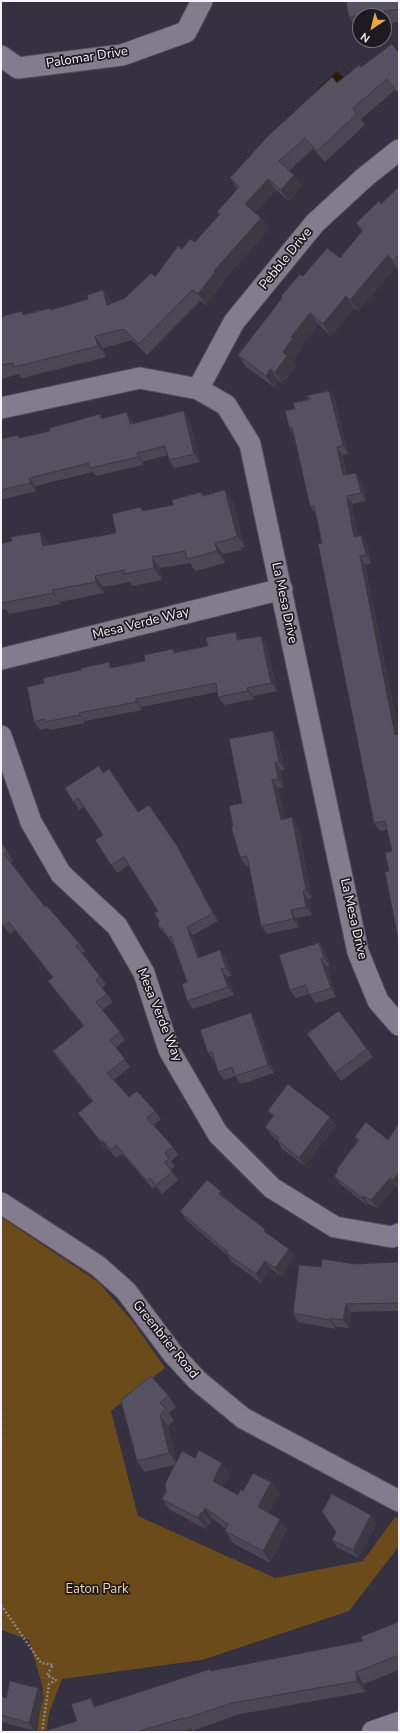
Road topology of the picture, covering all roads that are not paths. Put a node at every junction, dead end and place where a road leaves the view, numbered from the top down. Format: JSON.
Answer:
{"nodes":[{"id":1,"x":202,"y":1,"type":"edge"},
{"id":2,"x":1,"y":56,"type":"edge"},
{"id":3,"x":399,"y":150,"type":"edge"},
{"id":4,"x":198,"y":389,"type":"junction"},
{"id":5,"x":1,"y":408,"type":"edge"},
{"id":6,"x":282,"y":589,"type":"junction"},
{"id":7,"x":1,"y":659,"type":"edge"},
{"id":8,"x":1,"y":736,"type":"edge"},
{"id":9,"x":399,"y":1025,"type":"edge"},
{"id":10,"x":1,"y":1203,"type":"edge"},
{"id":11,"x":399,"y":1234,"type":"edge"},
{"id":12,"x":399,"y":1501,"type":"edge"},
{"id":13,"x":399,"y":1723,"type":"edge"},
{"id":14,"x":373,"y":1732,"type":"edge"}],
"edges":[{"from":1,"to":2,"type":"street","name":"Palomar Drive"},
{"from":3,"to":4,"type":"street","name":"Pebble Drive"},
{"from":4,"to":5,"type":"street","name":"La Mesa Drive"},
{"from":4,"to":6,"type":"street","name":"La Mesa Drive"},
{"from":6,"to":7,"type":"street","name":"Mesa Verde Way"},
{"from":6,"to":9,"type":"street","name":"La Mesa Drive"},
{"from":8,"to":11,"type":"street","name":"Mesa Verde Way"},
{"from":10,"to":12,"type":"street","name":"Greenbrier Road"},
{"from":13,"to":14,"type":"main road"}]}
